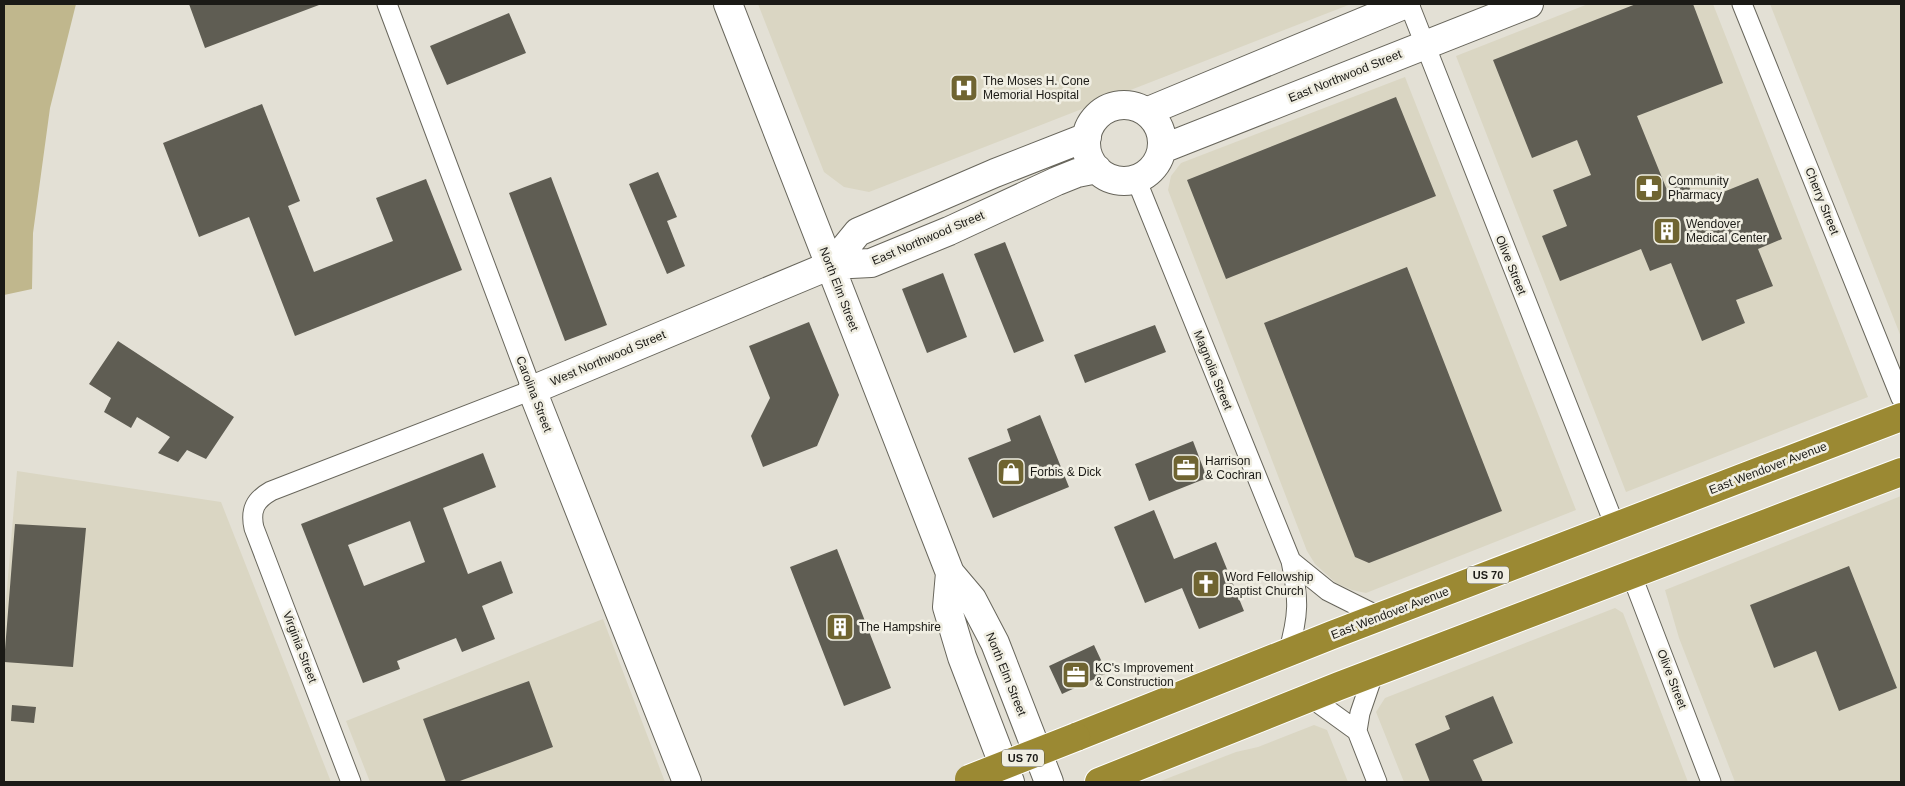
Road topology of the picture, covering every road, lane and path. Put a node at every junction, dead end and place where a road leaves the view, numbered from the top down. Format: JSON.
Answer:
{"nodes":[{"id":1,"x":387,"y":4,"type":"edge"},
{"id":2,"x":728,"y":4,"type":"edge"},
{"id":3,"x":1408,"y":4,"type":"edge"},
{"id":4,"x":1529,"y":4,"type":"edge"},
{"id":5,"x":1742,"y":4,"type":"edge"},
{"id":6,"x":1424,"y":46,"type":"junction"},
{"id":7,"x":1146,"y":112,"type":"junction"},
{"id":8,"x":1087,"y":137,"type":"junction"},
{"id":9,"x":1162,"y":149,"type":"junction"},
{"id":10,"x":1097,"y":169,"type":"junction"},
{"id":11,"x":1136,"y":179,"type":"junction"},
{"id":12,"x":831,"y":265,"type":"junction"},
{"id":13,"x":532,"y":390,"type":"junction"},
{"id":14,"x":1901,"y":398,"type":"edge"},
{"id":15,"x":1901,"y":417,"type":"edge"},
{"id":16,"x":1901,"y":472,"type":"edge"},
{"id":17,"x":252,"y":511,"type":"joint"},
{"id":18,"x":1614,"y":526,"type":"junction"},
{"id":19,"x":1291,"y":561,"type":"junction"},
{"id":20,"x":950,"y":573,"type":"junction"},
{"id":21,"x":1632,"y":576,"type":"junction"},
{"id":22,"x":1380,"y":617,"type":"junction"},
{"id":23,"x":1288,"y":653,"type":"junction"},
{"id":24,"x":1374,"y":672,"type":"junction"},
{"id":25,"x":1310,"y":697,"type":"junction"},
{"id":26,"x":1357,"y":731,"type":"junction"},
{"id":27,"x":965,"y":780,"type":"edge"},
{"id":28,"x":351,"y":782,"type":"edge"},
{"id":29,"x":687,"y":782,"type":"edge"},
{"id":30,"x":1010,"y":782,"type":"edge"},
{"id":31,"x":1049,"y":782,"type":"edge"},
{"id":32,"x":1099,"y":782,"type":"edge"},
{"id":33,"x":1377,"y":782,"type":"edge"},
{"id":34,"x":1711,"y":782,"type":"edge"}],
"edges":[{"from":1,"to":13,"type":"street","name":"Carolina Street"},
{"from":2,"to":12,"type":"street","name":"North Elm Street"},
{"from":3,"to":6,"type":"street","name":"Olive Street"},
{"from":3,"to":7,"type":"street"},
{"from":4,"to":6,"type":"street","name":"East Northwood Street"},
{"from":5,"to":14,"type":"street","name":"Cherry Street"},
{"from":6,"to":9,"type":"street","name":"East Northwood Street"},
{"from":6,"to":18,"type":"street","name":"Olive Street"},
{"from":7,"to":8,"type":"street"},
{"from":7,"to":9,"type":"street"},
{"from":8,"to":10,"type":"street"},
{"from":8,"to":12,"type":"street"},
{"from":9,"to":11,"type":"street"},
{"from":10,"to":11,"type":"street"},
{"from":10,"to":12,"type":"street","name":"East Northwood Street"},
{"from":11,"to":19,"type":"street","name":"Magnolia Street"},
{"from":12,"to":13,"type":"street","name":"West Northwood Street"},
{"from":12,"to":20,"type":"street","name":"North Elm Street"},
{"from":13,"to":17,"type":"street","name":"West Northwood Street"},
{"from":13,"to":29,"type":"street","name":"Carolina Street"},
{"from":15,"to":18,"type":"highway","name":"East Wendover Avenue","number":"US 70"},
{"from":16,"to":21,"type":"highway"},
{"from":17,"to":28,"type":"street","name":"Virginia Street"},
{"from":18,"to":22,"type":"highway","name":"East Wendover Avenue","number":"US 70"},
{"from":19,"to":22,"type":"street","name":"Magnolia Street"},
{"from":19,"to":23,"type":"street","name":"Magnolia Street"},
{"from":20,"to":30,"type":"street","name":"North Elm Street"},
{"from":20,"to":31,"type":"street","name":"North Elm Street"},
{"from":21,"to":24,"type":"highway"},
{"from":21,"to":34,"type":"street","name":"Olive Street"},
{"from":22,"to":23,"type":"highway","name":"East Wendover Avenue","number":"US 70"},
{"from":23,"to":27,"type":"highway","name":"East Wendover Avenue","number":"US 70","bridge":true},
{"from":24,"to":25,"type":"highway"},
{"from":24,"to":26,"type":"street"},
{"from":25,"to":26,"type":"street"},
{"from":25,"to":32,"type":"highway"},
{"from":26,"to":33,"type":"street"}]}
